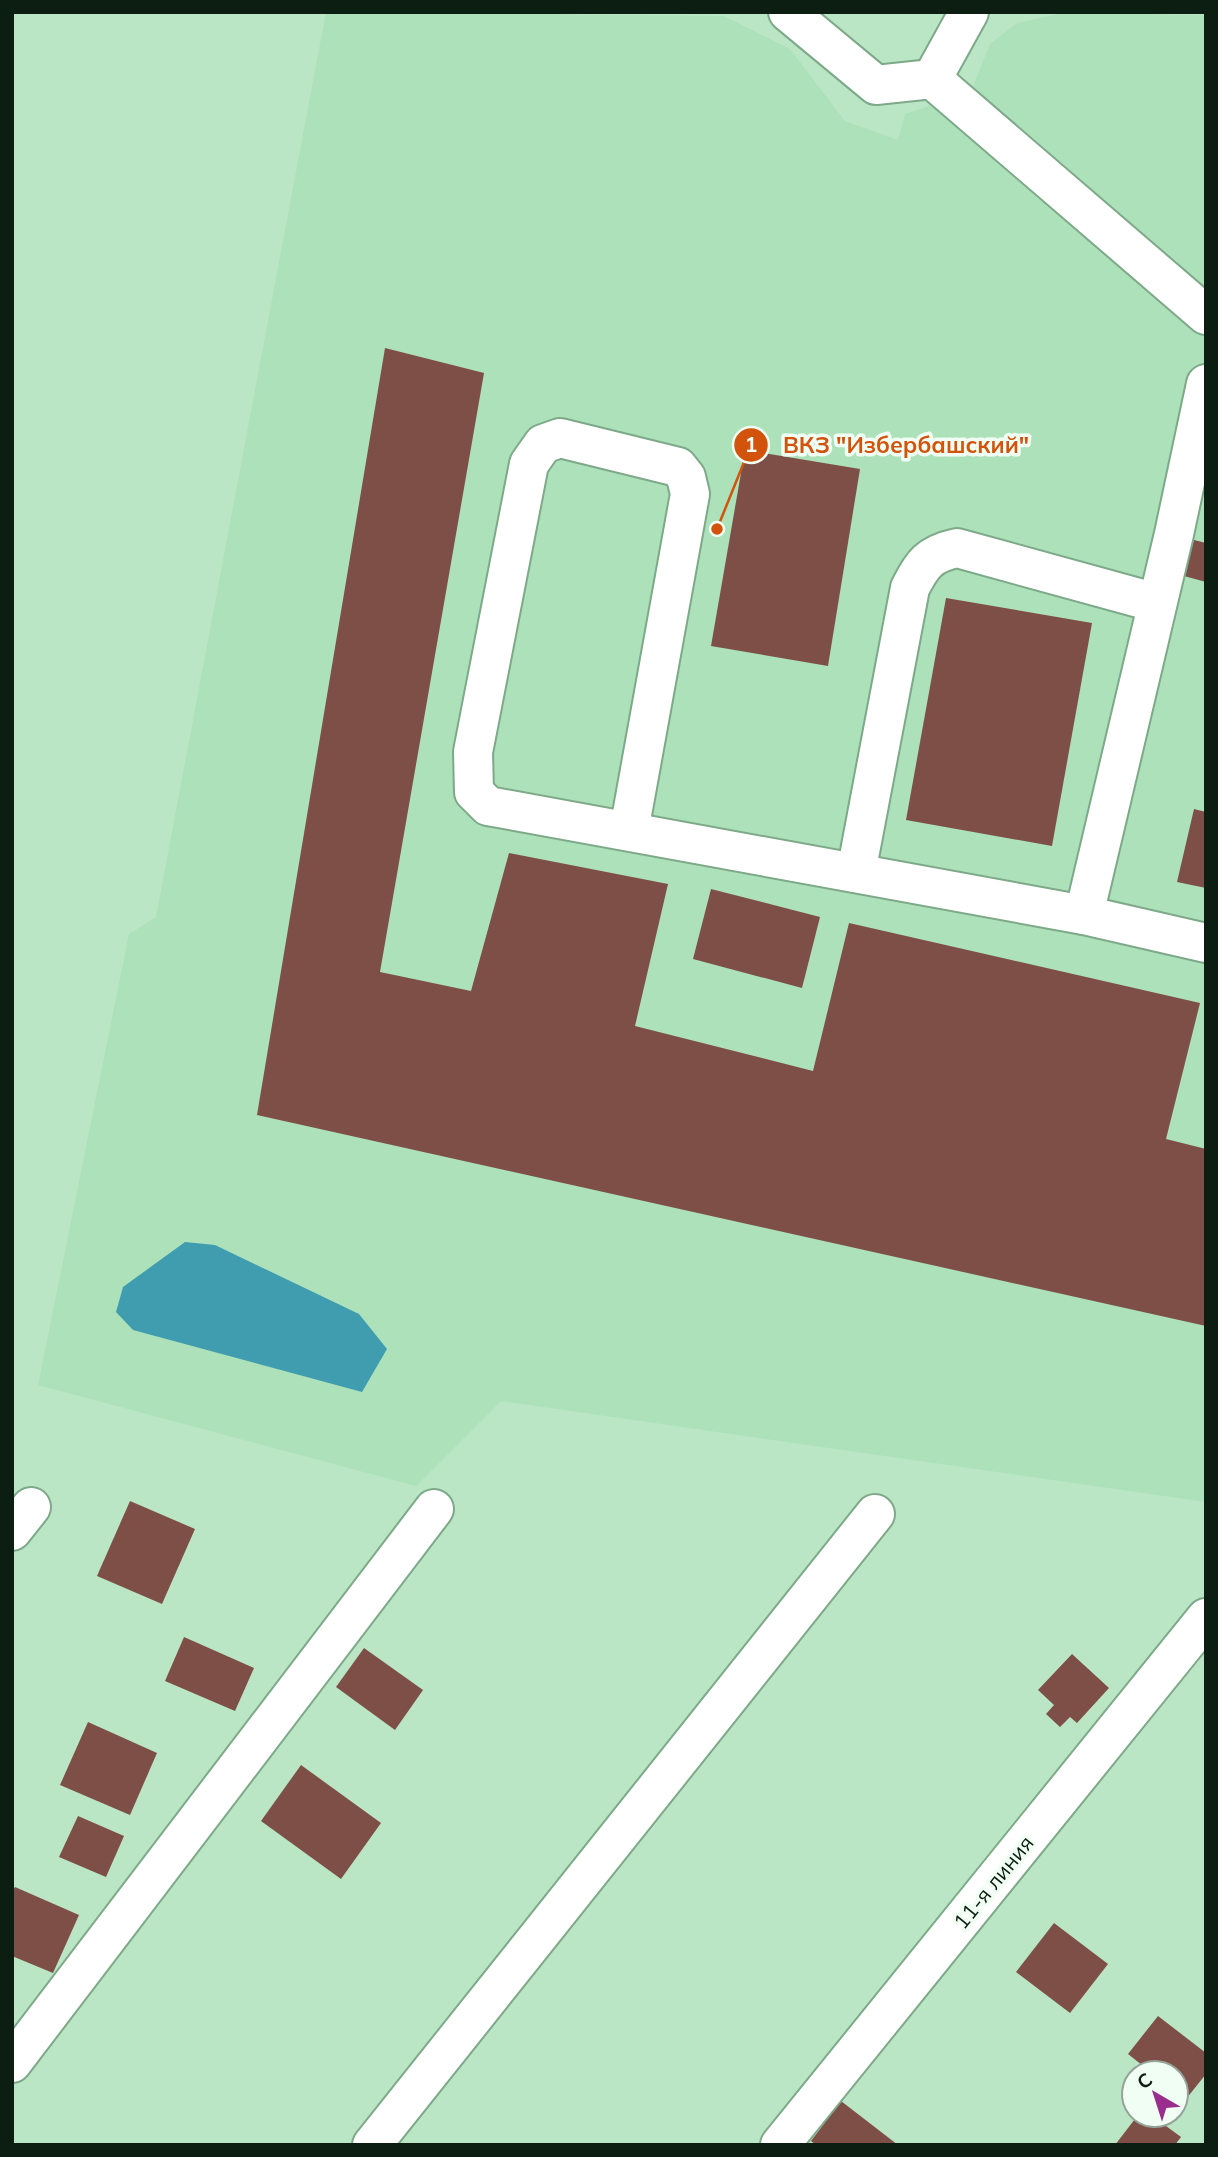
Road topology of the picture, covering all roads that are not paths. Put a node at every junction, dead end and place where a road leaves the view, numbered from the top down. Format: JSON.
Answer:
{"nodes":[{"id":1,"x":789,"y":12,"type":"edge"},
{"id":2,"x":969,"y":12,"type":"edge"},
{"id":3,"x":932,"y":79,"type":"junction"},
{"id":4,"x":1206,"y":314,"type":"edge"},
{"id":5,"x":1206,"y":384,"type":"edge"},
{"id":6,"x":1157,"y":603,"type":"junction"},
{"id":7,"x":629,"y":831,"type":"junction"},
{"id":8,"x":856,"y":873,"type":"junction"},
{"id":9,"x":1083,"y":915,"type":"junction"},
{"id":10,"x":1206,"y":943,"type":"edge"},
{"id":11,"x":434,"y":1509,"type":"dead end"},
{"id":12,"x":874,"y":1514,"type":"dead end"},
{"id":13,"x":1206,"y":1618,"type":"edge"},
{"id":14,"x":12,"y":2063,"type":"edge"},
{"id":15,"x":372,"y":2145,"type":"edge"},
{"id":16,"x":780,"y":2145,"type":"edge"}],
"edges":[{"from":1,"to":3,"type":"lane"},
{"from":2,"to":3,"type":"lane"},
{"from":3,"to":4,"type":"lane"},
{"from":5,"to":6,"type":"lane"},
{"from":6,"to":8,"type":"lane"},
{"from":6,"to":9,"type":"lane"},
{"from":7,"to":7,"type":"lane"},
{"from":7,"to":8,"type":"lane"},
{"from":8,"to":9,"type":"lane"},
{"from":9,"to":10,"type":"lane"},
{"from":11,"to":14,"type":"lane"},
{"from":12,"to":15,"type":"lane"},
{"from":13,"to":16,"type":"lane","name":"11-я линия"}]}
